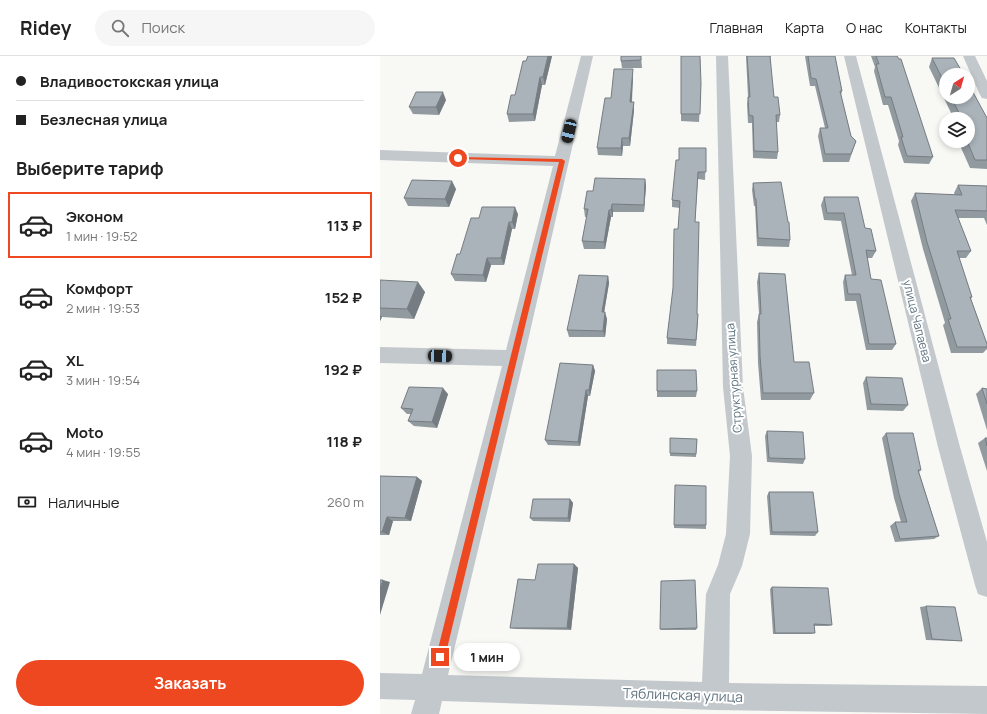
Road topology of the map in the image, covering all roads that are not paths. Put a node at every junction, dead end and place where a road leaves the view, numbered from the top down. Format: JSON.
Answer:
{"nodes":[{"id":1,"x":587,"y":56,"type":"edge"},
{"id":2,"x":722,"y":56,"type":"edge"},
{"id":3,"x":850,"y":56,"type":"edge"},
{"id":4,"x":969,"y":56,"type":"edge"},
{"id":5,"x":987,"y":95,"type":"edge"},
{"id":6,"x":380,"y":155,"type":"edge"},
{"id":7,"x":562,"y":161,"type":"junction"},
{"id":8,"x":380,"y":355,"type":"edge"},
{"id":9,"x":514,"y":358,"type":"junction"},
{"id":10,"x":987,"y":585,"type":"edge"},
{"id":11,"x":380,"y":686,"type":"edge"},
{"id":12,"x":433,"y":686,"type":"junction"},
{"id":13,"x":716,"y":696,"type":"junction"},
{"id":14,"x":987,"y":700,"type":"edge"},
{"id":15,"x":425,"y":714,"type":"edge"}],
"edges":[{"from":1,"to":7,"type":"street"},
{"from":2,"to":13,"type":"street","name":"Структурная улица"},
{"from":3,"to":10,"type":"street","name":"улица Чапаева"},
{"from":4,"to":5,"type":"street"},
{"from":6,"to":7,"type":"street"},
{"from":7,"to":9,"type":"street"},
{"from":8,"to":9,"type":"street"},
{"from":9,"to":12,"type":"street"},
{"from":11,"to":12,"type":"street","name":"Тяблинская улица"},
{"from":12,"to":13,"type":"street","name":"Тяблинская улица"},
{"from":12,"to":15,"type":"street"},
{"from":13,"to":14,"type":"street","name":"Тяблинская улица"}]}
